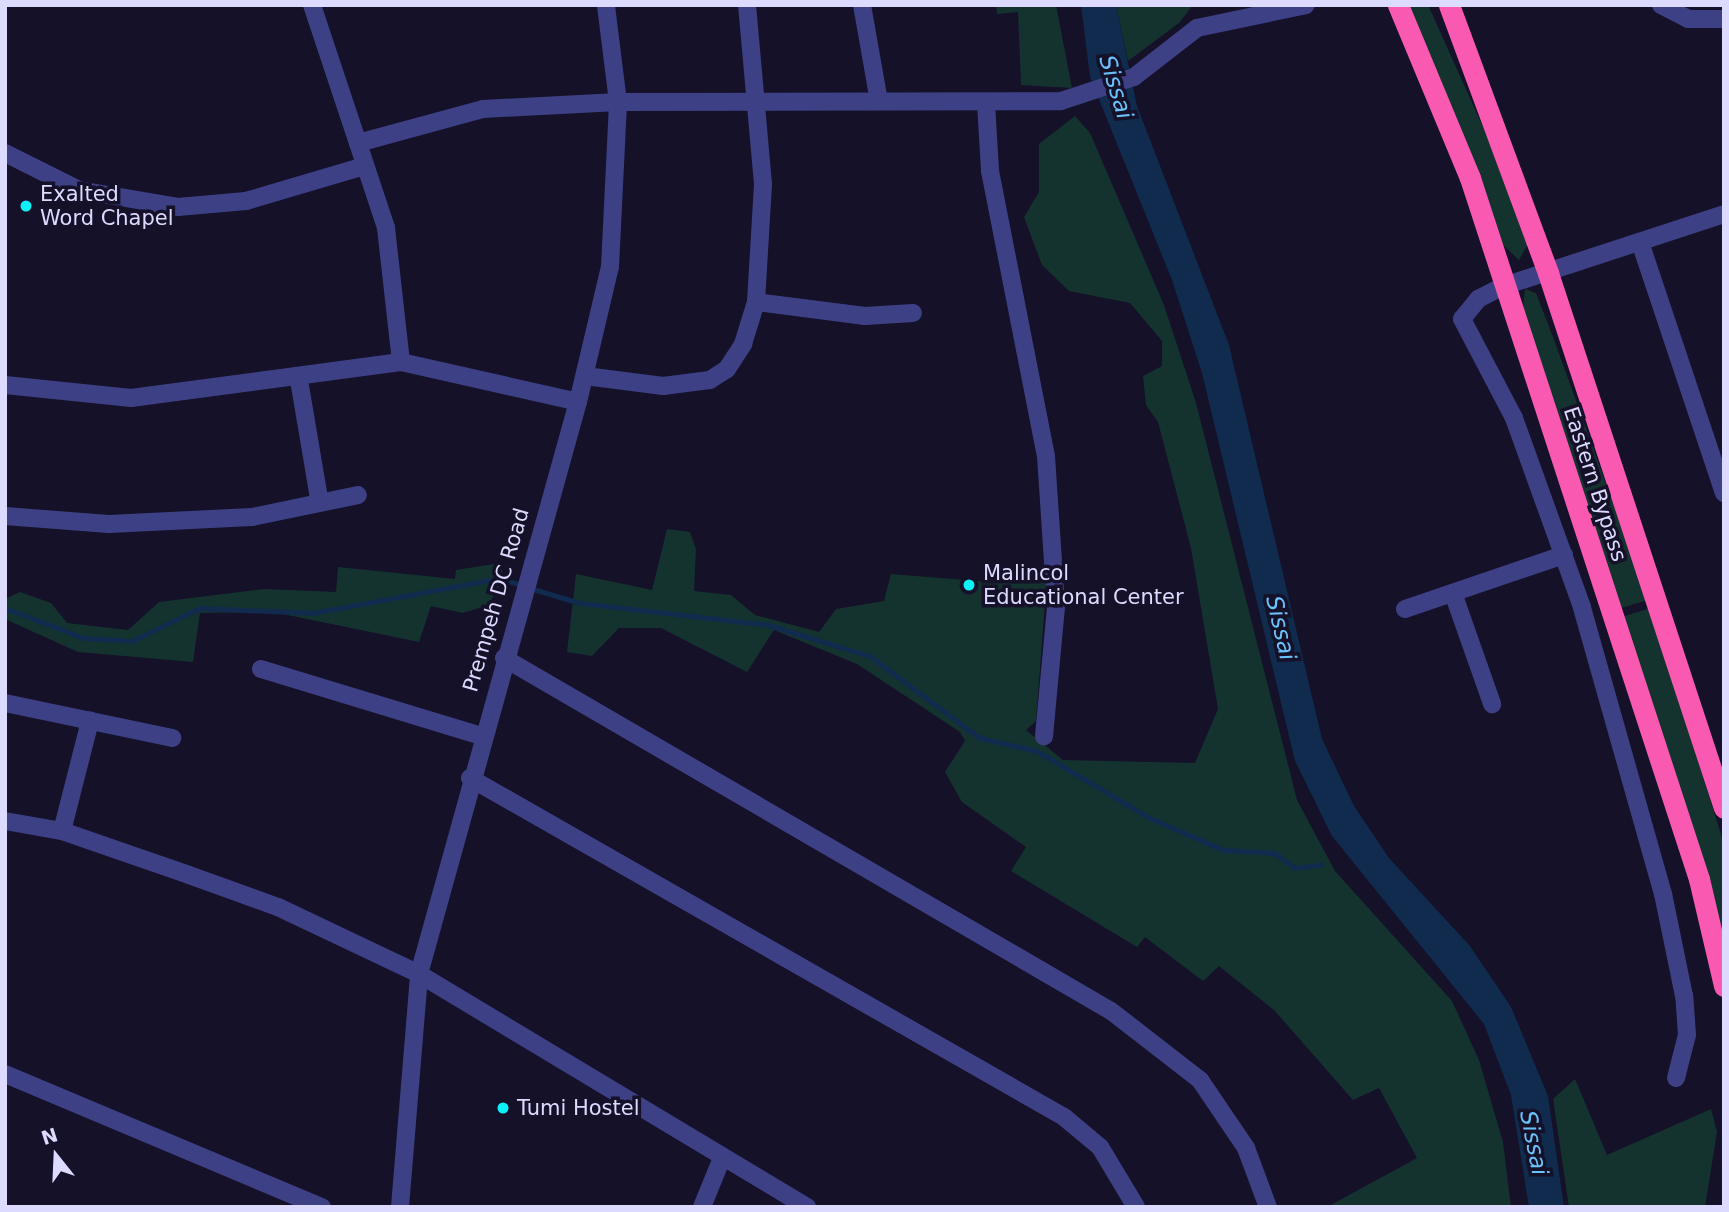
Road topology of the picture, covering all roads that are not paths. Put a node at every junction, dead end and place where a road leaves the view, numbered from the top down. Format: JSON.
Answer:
{"nodes":[{"id":1,"x":312,"y":5,"type":"edge"},
{"id":2,"x":606,"y":5,"type":"edge"},
{"id":3,"x":747,"y":5,"type":"edge"},
{"id":4,"x":862,"y":5,"type":"edge"},
{"id":5,"x":1306,"y":5,"type":"edge"},
{"id":6,"x":1398,"y":5,"type":"edge"},
{"id":7,"x":1448,"y":5,"type":"edge"},
{"id":8,"x":1661,"y":5,"type":"edge"},
{"id":9,"x":1724,"y":19,"type":"edge"},
{"id":10,"x":879,"y":101,"type":"junction"},
{"id":11,"x":618,"y":102,"type":"junction"},
{"id":12,"x":757,"y":102,"type":"junction"},
{"id":13,"x":986,"y":103,"type":"junction"},
{"id":14,"x":358,"y":143,"type":"junction"},
{"id":15,"x":5,"y":153,"type":"edge"},
{"id":16,"x":365,"y":166,"type":"junction"},
{"id":17,"x":1724,"y":214,"type":"edge"},
{"id":18,"x":1640,"y":242,"type":"junction"},
{"id":19,"x":1548,"y":273,"type":"junction"},
{"id":20,"x":1504,"y":286,"type":"junction"},
{"id":21,"x":756,"y":302,"type":"junction"},
{"id":22,"x":913,"y":313,"type":"dead end"},
{"id":23,"x":401,"y":362,"type":"junction"},
{"id":24,"x":585,"y":376,"type":"junction"},
{"id":25,"x":299,"y":380,"type":"junction"},
{"id":26,"x":5,"y":385,"type":"edge"},
{"id":27,"x":578,"y":402,"type":"junction"},
{"id":28,"x":1724,"y":493,"type":"edge"},
{"id":29,"x":358,"y":495,"type":"dead end"},
{"id":30,"x":319,"y":498,"type":"junction"},
{"id":31,"x":5,"y":516,"type":"edge"},
{"id":32,"x":1564,"y":555,"type":"junction"},
{"id":33,"x":1453,"y":593,"type":"junction"},
{"id":34,"x":1405,"y":610,"type":"dead end"},
{"id":35,"x":504,"y":658,"type":"junction"},
{"id":36,"x":261,"y":669,"type":"dead end"},
{"id":37,"x":5,"y":704,"type":"edge"},
{"id":38,"x":1492,"y":704,"type":"dead end"},
{"id":39,"x":90,"y":721,"type":"junction"},
{"id":40,"x":481,"y":736,"type":"junction"},
{"id":41,"x":1044,"y":736,"type":"dead end"},
{"id":42,"x":172,"y":738,"type":"dead end"},
{"id":43,"x":470,"y":778,"type":"junction"},
{"id":44,"x":1724,"y":808,"type":"edge"},
{"id":45,"x":5,"y":821,"type":"edge"},
{"id":46,"x":62,"y":831,"type":"junction"},
{"id":47,"x":419,"y":974,"type":"junction"},
{"id":48,"x":1724,"y":986,"type":"edge"},
{"id":49,"x":5,"y":1074,"type":"edge"},
{"id":50,"x":1676,"y":1079,"type":"dead end"},
{"id":51,"x":722,"y":1158,"type":"junction"},
{"id":52,"x":322,"y":1207,"type":"edge"},
{"id":53,"x":400,"y":1207,"type":"edge"},
{"id":54,"x":702,"y":1207,"type":"edge"},
{"id":55,"x":807,"y":1207,"type":"edge"},
{"id":56,"x":1136,"y":1207,"type":"edge"},
{"id":57,"x":1268,"y":1207,"type":"edge"}],
"edges":[{"from":1,"to":14,"type":"street"},
{"from":2,"to":11,"type":"street","name":"Prempeh DC Road"},
{"from":3,"to":12,"type":"street"},
{"from":4,"to":10,"type":"street"},
{"from":5,"to":13,"type":"street"},
{"from":6,"to":20,"type":"highway","name":"Eastern Bypass"},
{"from":7,"to":19,"type":"highway","name":"Eastern Bypass"},
{"from":8,"to":9,"type":"street"},
{"from":10,"to":12,"type":"street"},
{"from":10,"to":13,"type":"street"},
{"from":11,"to":12,"type":"street"},
{"from":11,"to":14,"type":"street"},
{"from":11,"to":24,"type":"street","name":"Prempeh DC Road"},
{"from":12,"to":21,"type":"street"},
{"from":13,"to":41,"type":"street"},
{"from":14,"to":16,"type":"street"},
{"from":15,"to":16,"type":"street"},
{"from":16,"to":23,"type":"street"},
{"from":17,"to":18,"type":"street"},
{"from":18,"to":19,"type":"street"},
{"from":18,"to":28,"type":"street"},
{"from":19,"to":20,"type":"street"},
{"from":19,"to":44,"type":"highway","name":"Eastern Bypass"},
{"from":20,"to":32,"type":"street"},
{"from":20,"to":48,"type":"highway","name":"Eastern Bypass"},
{"from":21,"to":22,"type":"street"},
{"from":21,"to":24,"type":"street"},
{"from":23,"to":25,"type":"street"},
{"from":23,"to":27,"type":"street"},
{"from":24,"to":27,"type":"street","name":"Prempeh DC Road"},
{"from":25,"to":26,"type":"street"},
{"from":25,"to":30,"type":"street"},
{"from":27,"to":35,"type":"street","name":"Prempeh DC Road"},
{"from":29,"to":30,"type":"street"},
{"from":30,"to":31,"type":"street"},
{"from":32,"to":33,"type":"street"},
{"from":32,"to":50,"type":"street"},
{"from":33,"to":34,"type":"street"},
{"from":33,"to":38,"type":"street"},
{"from":35,"to":40,"type":"street","name":"Prempeh DC Road"},
{"from":35,"to":57,"type":"street"},
{"from":36,"to":40,"type":"street"},
{"from":37,"to":39,"type":"street"},
{"from":39,"to":42,"type":"street"},
{"from":39,"to":46,"type":"street"},
{"from":40,"to":43,"type":"street","name":"Prempeh DC Road"},
{"from":43,"to":47,"type":"street","name":"Prempeh DC Road"},
{"from":43,"to":56,"type":"street"},
{"from":45,"to":46,"type":"street"},
{"from":46,"to":47,"type":"street"},
{"from":47,"to":51,"type":"street"},
{"from":47,"to":53,"type":"street","name":"Prempeh DC Road"},
{"from":49,"to":52,"type":"street"},
{"from":51,"to":54,"type":"street"},
{"from":51,"to":55,"type":"street"}]}
